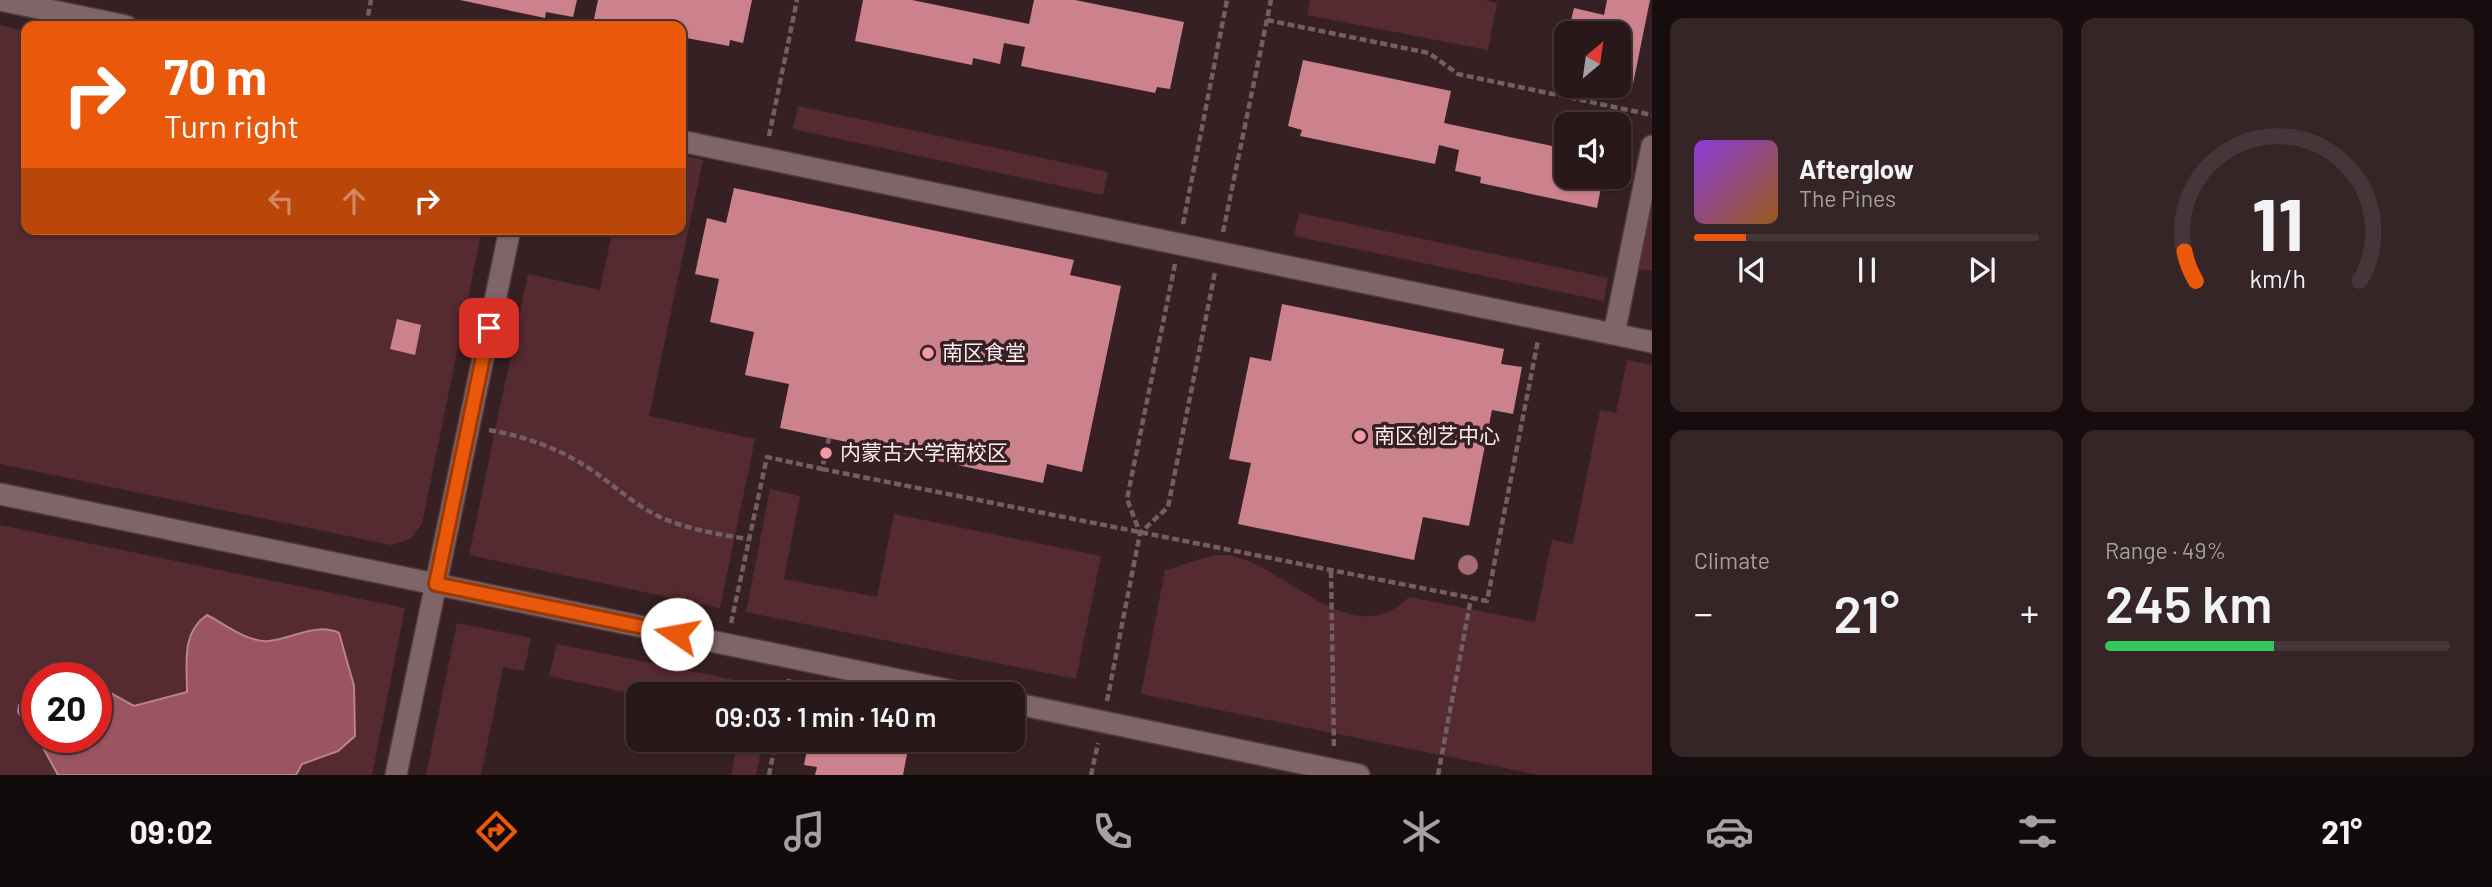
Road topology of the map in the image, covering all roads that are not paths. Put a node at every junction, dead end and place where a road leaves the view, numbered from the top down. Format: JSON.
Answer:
{"nodes":[{"id":1,"x":0,"y":0,"type":"edge"},
{"id":2,"x":102,"y":21,"type":"edge"},
{"id":3,"x":686,"y":142,"type":"edge"},
{"id":4,"x":1652,"y":146,"type":"edge"},
{"id":5,"x":509,"y":235,"type":"edge"},
{"id":6,"x":1614,"y":334,"type":"junction"},
{"id":7,"x":1652,"y":342,"type":"edge"},
{"id":8,"x":0,"y":494,"type":"edge"},
{"id":9,"x":436,"y":584,"type":"junction"},
{"id":10,"x":910,"y":682,"type":"edge"},
{"id":11,"x":1025,"y":706,"type":"edge"},
{"id":12,"x":396,"y":775,"type":"edge"},
{"id":13,"x":1359,"y":775,"type":"edge"}],
"edges":[{"from":1,"to":2,"type":"lane"},
{"from":3,"to":6,"type":"lane"},
{"from":4,"to":6,"type":"lane"},
{"from":5,"to":9,"type":"lane"},
{"from":6,"to":7,"type":"lane"},
{"from":8,"to":9,"type":"lane"},
{"from":9,"to":10,"type":"lane"},
{"from":9,"to":12,"type":"lane"},
{"from":11,"to":13,"type":"lane"}]}
